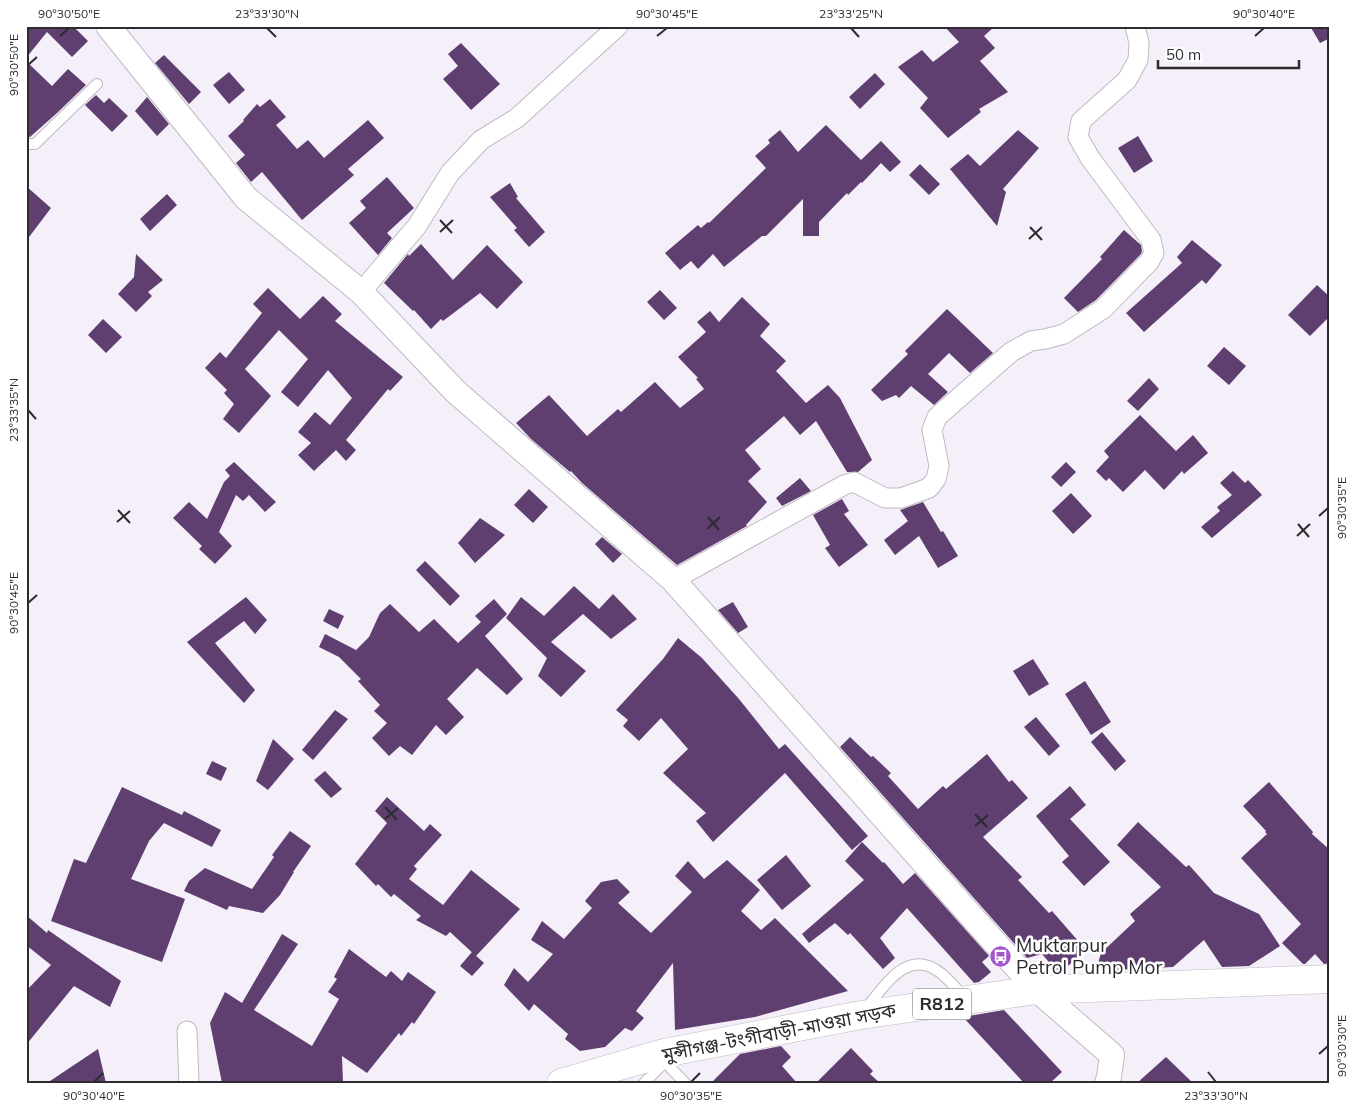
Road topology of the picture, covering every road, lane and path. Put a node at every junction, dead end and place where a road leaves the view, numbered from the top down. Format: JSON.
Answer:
{"nodes":[{"id":1,"x":108,"y":26,"type":"edge"},
{"id":2,"x":618,"y":26,"type":"edge"},
{"id":3,"x":1135,"y":26,"type":"edge"},
{"id":4,"x":97,"y":84,"type":"dead end"},
{"id":5,"x":26,"y":144,"type":"edge"},
{"id":6,"x":361,"y":292,"type":"junction"},
{"id":7,"x":673,"y":580,"type":"junction"},
{"id":8,"x":1330,"y":979,"type":"edge"},
{"id":9,"x":1037,"y":990,"type":"junction"},
{"id":10,"x":967,"y":1000,"type":"junction"},
{"id":11,"x":861,"y":1015,"type":"junction"},
{"id":12,"x":187,"y":1031,"type":"dead end"},
{"id":13,"x":664,"y":1058,"type":"junction"},
{"id":14,"x":189,"y":1083,"type":"edge"},
{"id":15,"x":561,"y":1083,"type":"edge"},
{"id":16,"x":644,"y":1083,"type":"edge"},
{"id":17,"x":685,"y":1083,"type":"edge"},
{"id":18,"x":1107,"y":1083,"type":"edge"}],
"edges":[{"from":1,"to":6,"type":"street"},
{"from":2,"to":6,"type":"street"},
{"from":3,"to":7,"type":"street"},
{"from":4,"to":5,"type":"lane"},
{"from":6,"to":7,"type":"street"},
{"from":7,"to":9,"type":"street"},
{"from":8,"to":9,"type":"main road","name":"মুন্সীগঞ্জ-টংগীবাড়ী-মাওয়া সড়ক","number":"R812"},
{"from":9,"to":10,"type":"main road","name":"মুন্সীগঞ্জ-টংগীবাড়ী-মাওয়া সড়ক","number":"R812"},
{"from":9,"to":18,"type":"street"},
{"from":10,"to":11,"type":"main road","name":"মুন্সীগঞ্জ-টংগীবাড়ী-মাওয়া সড়ক","number":"R812"},
{"from":10,"to":11,"type":"lane"},
{"from":11,"to":13,"type":"main road","name":"মুন্সীগঞ্জ-টংগীবাড়ী-মাওয়া সড়ক","number":"R812"},
{"from":12,"to":14,"type":"street"},
{"from":13,"to":15,"type":"main road","name":"মুন্সীগঞ্জ-টংগীবাড়ী-মাওয়া সড়ক","number":"R812"},
{"from":13,"to":16,"type":"lane"},
{"from":13,"to":17,"type":"lane"}]}
